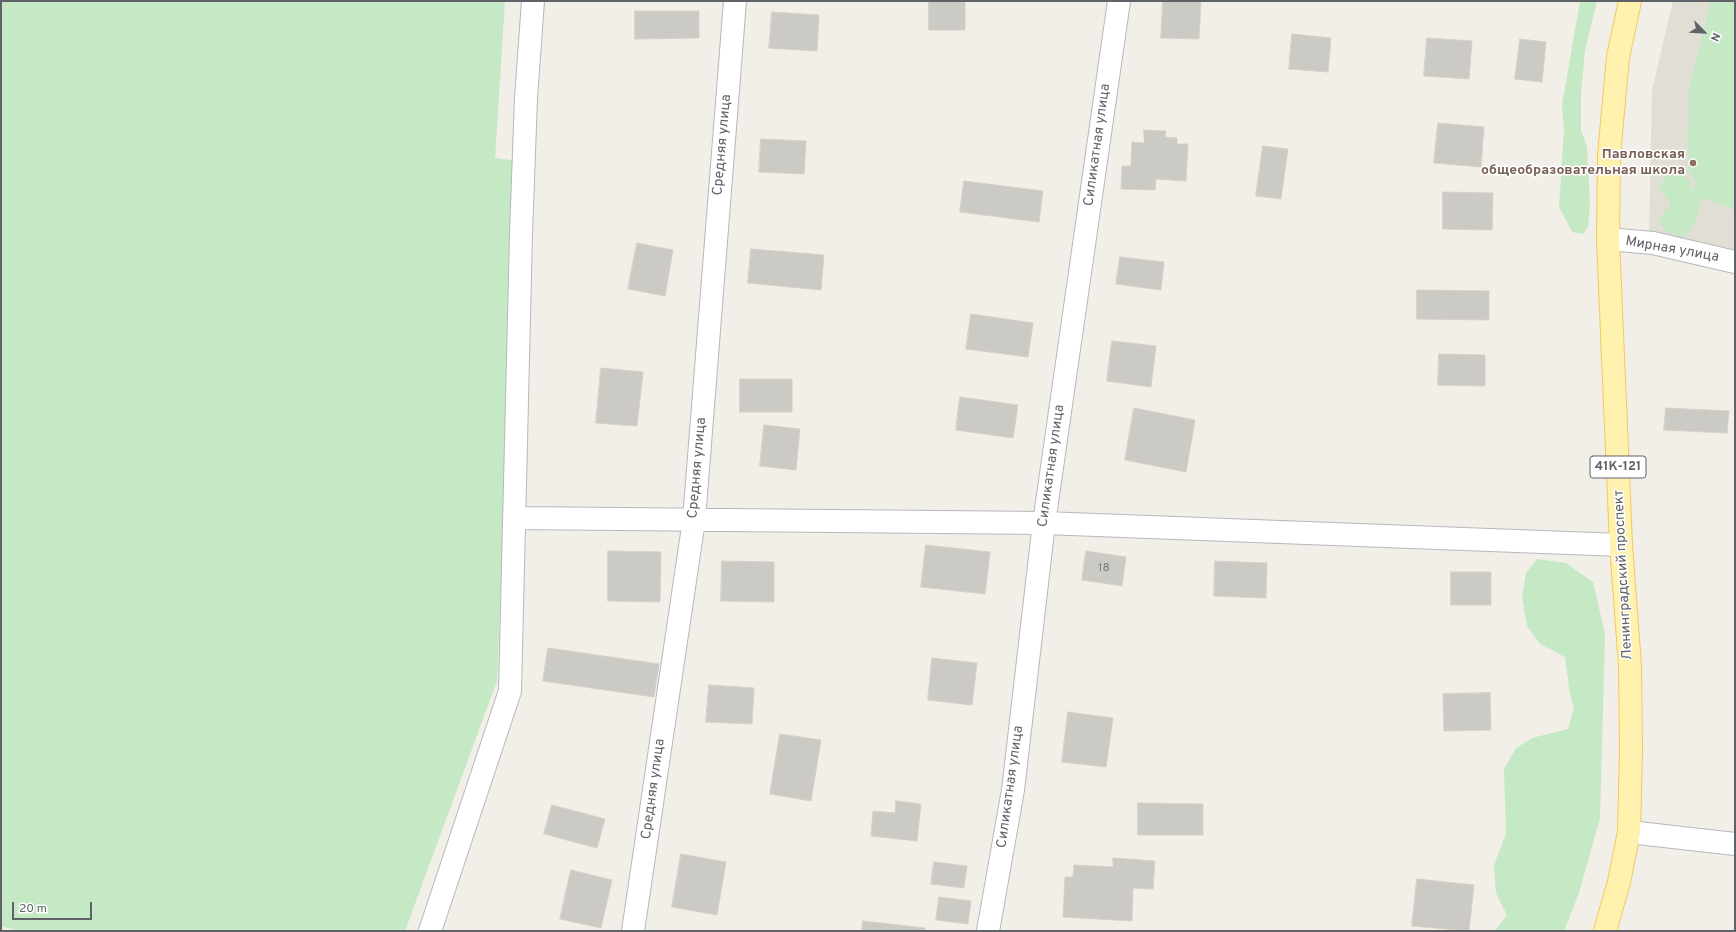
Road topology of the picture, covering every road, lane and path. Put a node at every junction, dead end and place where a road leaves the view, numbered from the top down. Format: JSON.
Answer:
{"nodes":[{"id":1,"x":533,"y":1,"type":"edge"},
{"id":2,"x":735,"y":1,"type":"edge"},
{"id":3,"x":1119,"y":1,"type":"edge"},
{"id":4,"x":1630,"y":1,"type":"edge"},
{"id":5,"x":1608,"y":239,"type":"junction"},
{"id":6,"x":1735,"y":262,"type":"edge"},
{"id":7,"x":514,"y":518,"type":"junction"},
{"id":8,"x":694,"y":520,"type":"junction"},
{"id":9,"x":1044,"y":523,"type":"junction"},
{"id":10,"x":1621,"y":545,"type":"junction"},
{"id":11,"x":1629,"y":832,"type":"junction"},
{"id":12,"x":1735,"y":844,"type":"edge"},
{"id":13,"x":430,"y":931,"type":"edge"},
{"id":14,"x":633,"y":931,"type":"edge"},
{"id":15,"x":988,"y":931,"type":"edge"},
{"id":16,"x":1605,"y":931,"type":"edge"}],
"edges":[{"from":1,"to":7,"type":"street"},
{"from":2,"to":8,"type":"street","name":"Средняя улица"},
{"from":3,"to":9,"type":"street","name":"Силикатная улица"},
{"from":4,"to":5,"type":"main road","name":"Ленинградский проспект","number":"41К-121"},
{"from":5,"to":6,"type":"street","name":"Мирная улица"},
{"from":5,"to":10,"type":"main road","name":"Ленинградский проспект","number":"41К-121"},
{"from":7,"to":8,"type":"street"},
{"from":7,"to":13,"type":"street"},
{"from":8,"to":9,"type":"street"},
{"from":8,"to":14,"type":"street","name":"Средняя улица"},
{"from":9,"to":10,"type":"street"},
{"from":9,"to":15,"type":"street","name":"Силикатная улица"},
{"from":10,"to":11,"type":"main road","name":"Ленинградский проспект","number":"41К-121"},
{"from":11,"to":12,"type":"street"},
{"from":11,"to":16,"type":"main road","name":"Ленинградский проспект","number":"41К-121"}]}
